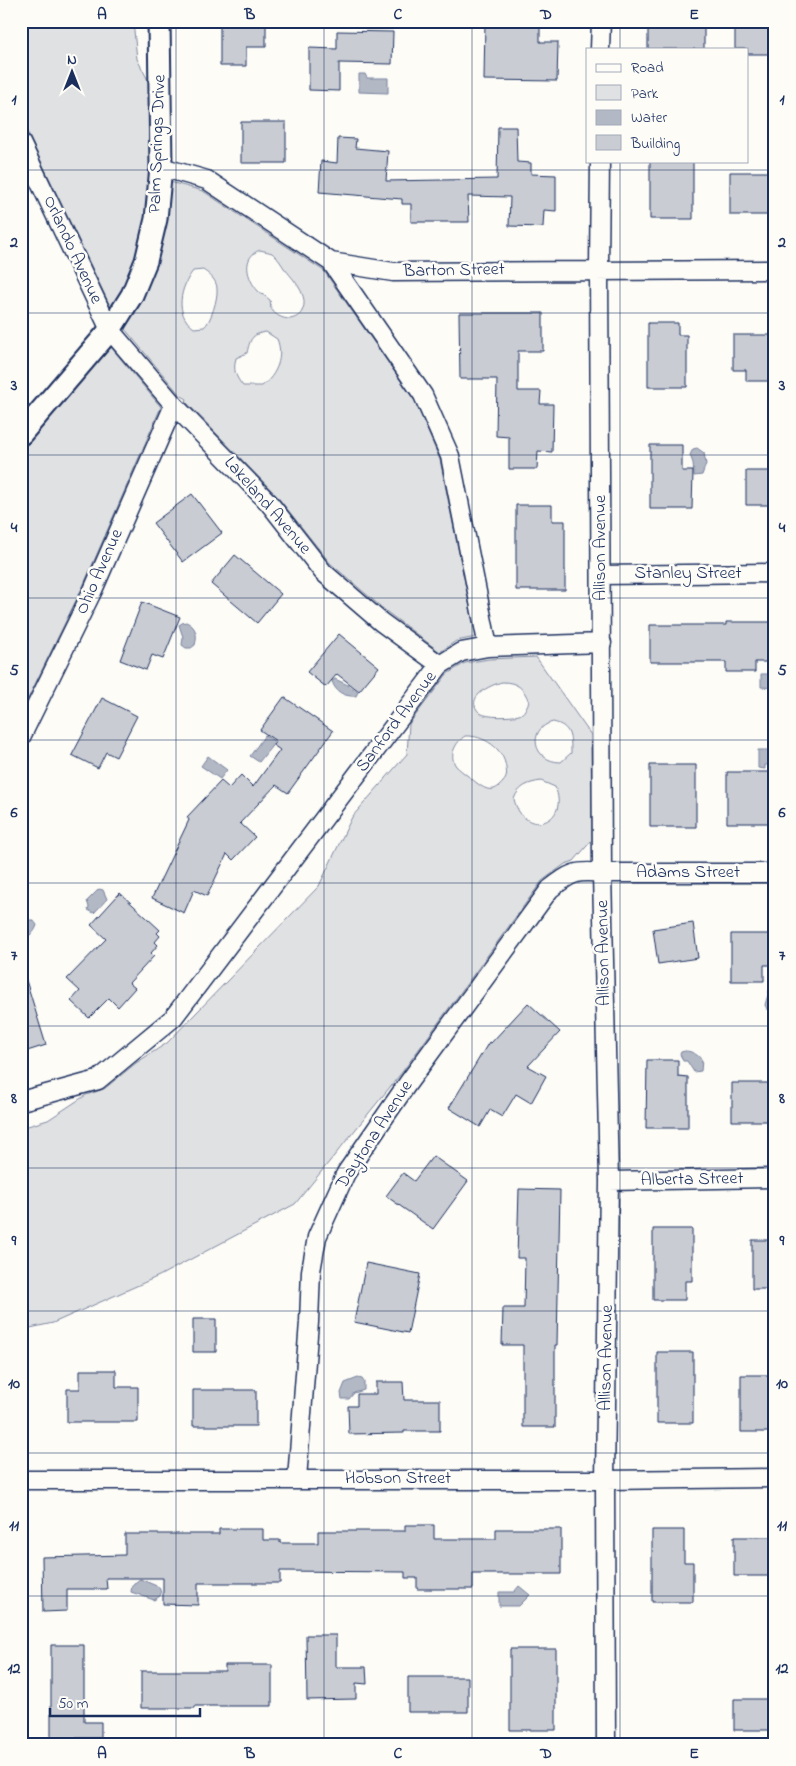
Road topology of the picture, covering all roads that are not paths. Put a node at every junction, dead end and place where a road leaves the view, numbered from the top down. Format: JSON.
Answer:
{"nodes":[{"id":1,"x":159,"y":21,"type":"edge"},
{"id":2,"x":601,"y":21,"type":"edge"},
{"id":3,"x":600,"y":48,"type":"edge"},
{"id":4,"x":21,"y":143,"type":"edge"},
{"id":5,"x":600,"y":162,"type":"edge"},
{"id":6,"x":161,"y":167,"type":"junction"},
{"id":7,"x":331,"y":262,"type":"junction"},
{"id":8,"x":599,"y":270,"type":"junction"},
{"id":9,"x":775,"y":270,"type":"edge"},
{"id":10,"x":110,"y":330,"type":"junction"},
{"id":11,"x":174,"y":405,"type":"junction"},
{"id":12,"x":21,"y":434,"type":"edge"},
{"id":13,"x":775,"y":573,"type":"edge"},
{"id":14,"x":601,"y":575,"type":"junction"},
{"id":15,"x":602,"y":642,"type":"junction"},
{"id":16,"x":488,"y":647,"type":"junction"},
{"id":17,"x":440,"y":665,"type":"junction"},
{"id":18,"x":21,"y":737,"type":"edge"},
{"id":19,"x":602,"y":873,"type":"junction"},
{"id":20,"x":775,"y":873,"type":"edge"},
{"id":21,"x":21,"y":1102,"type":"edge"},
{"id":22,"x":775,"y":1178,"type":"edge"},
{"id":23,"x":609,"y":1181,"type":"junction"},
{"id":24,"x":775,"y":1478,"type":"edge"},
{"id":25,"x":297,"y":1479,"type":"junction"},
{"id":26,"x":21,"y":1480,"type":"edge"},
{"id":27,"x":605,"y":1480,"type":"junction"},
{"id":28,"x":606,"y":1745,"type":"edge"}],
"edges":[{"from":1,"to":6,"type":"street","name":"Palm Springs Drive"},
{"from":2,"to":3,"type":"street"},
{"from":4,"to":10,"type":"street","name":"Orlando Avenue"},
{"from":5,"to":8,"type":"street","name":"Allison Avenue"},
{"from":6,"to":7,"type":"street","name":"Barton Street"},
{"from":6,"to":10,"type":"street","name":"Palm Springs Drive"},
{"from":7,"to":8,"type":"street","name":"Barton Street"},
{"from":7,"to":16,"type":"street"},
{"from":8,"to":9,"type":"street","name":"Barton Street"},
{"from":8,"to":14,"type":"street","name":"Allison Avenue"},
{"from":10,"to":11,"type":"street","name":"Lakeland Avenue"},
{"from":10,"to":12,"type":"street","name":"Palm Springs Drive"},
{"from":11,"to":17,"type":"street","name":"Lakeland Avenue"},
{"from":11,"to":18,"type":"street","name":"Ohio Avenue"},
{"from":13,"to":14,"type":"street","name":"Stanley Street"},
{"from":14,"to":15,"type":"street","name":"Allison Avenue"},
{"from":15,"to":16,"type":"street"},
{"from":15,"to":19,"type":"street","name":"Allison Avenue"},
{"from":16,"to":17,"type":"street","name":"Sanford Avenue"},
{"from":17,"to":21,"type":"street","name":"Sanford Avenue"},
{"from":19,"to":20,"type":"street","name":"Adams Street"},
{"from":19,"to":23,"type":"street","name":"Allison Avenue"},
{"from":19,"to":25,"type":"street","name":"Daytona Avenue"},
{"from":22,"to":23,"type":"street","name":"Alberta Street"},
{"from":23,"to":27,"type":"street","name":"Allison Avenue"},
{"from":24,"to":27,"type":"street","name":"Hobson Street"},
{"from":25,"to":26,"type":"street","name":"Hobson Street"},
{"from":25,"to":27,"type":"street","name":"Hobson Street"},
{"from":27,"to":28,"type":"street","name":"Allison Avenue"}]}
